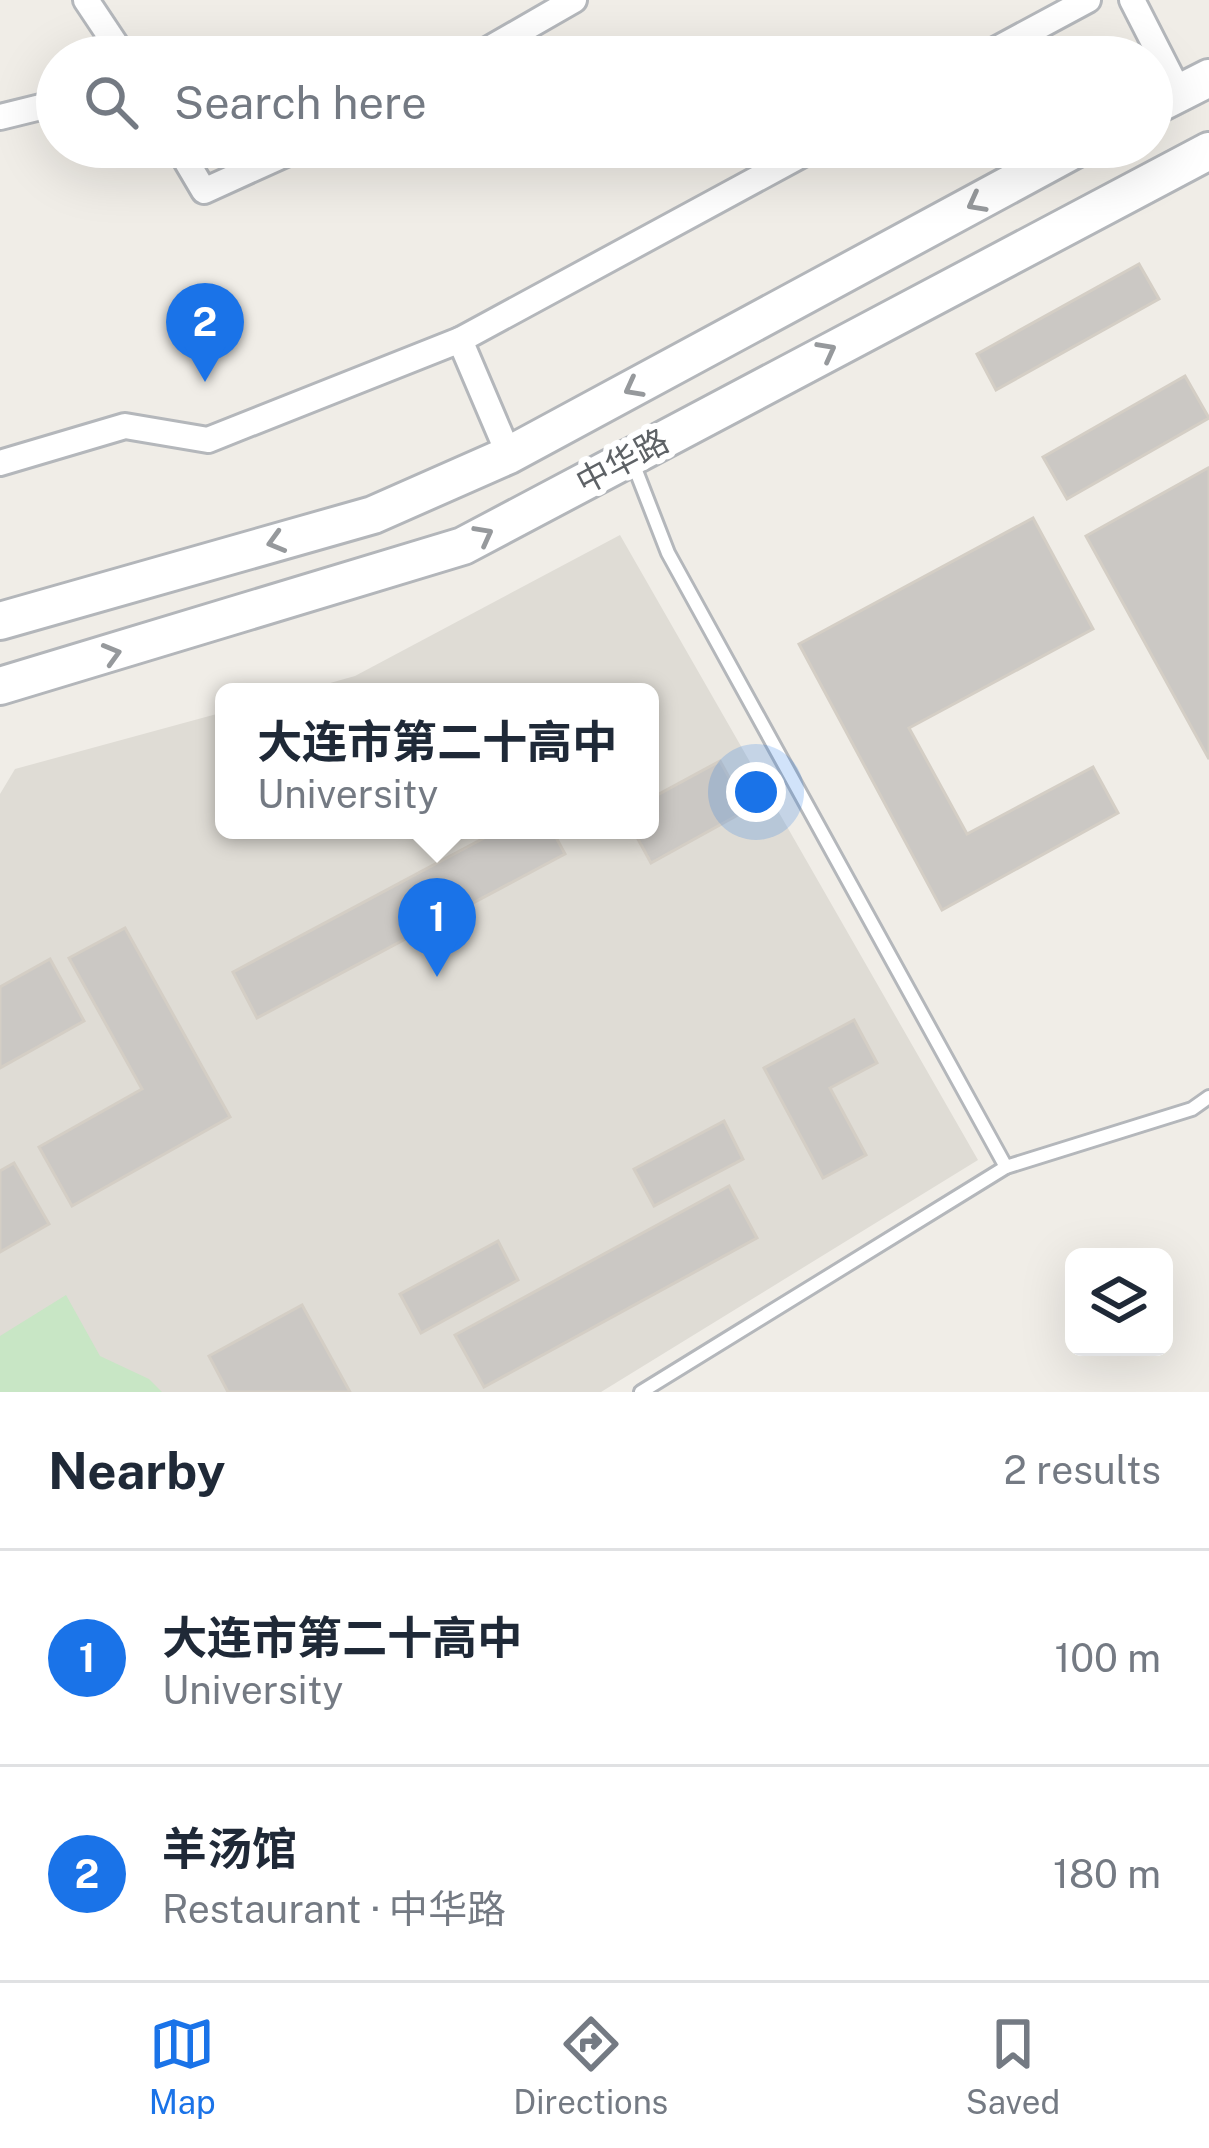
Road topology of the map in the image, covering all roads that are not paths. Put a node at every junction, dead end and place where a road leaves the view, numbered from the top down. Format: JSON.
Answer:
{"nodes":[{"id":1,"x":86,"y":0,"type":"edge"},
{"id":2,"x":574,"y":0,"type":"edge"},
{"id":3,"x":1088,"y":0,"type":"edge"},
{"id":4,"x":1132,"y":0,"type":"edge"},
{"id":5,"x":110,"y":36,"type":"edge"},
{"id":6,"x":511,"y":36,"type":"edge"},
{"id":7,"x":1021,"y":36,"type":"edge"},
{"id":8,"x":1151,"y":36,"type":"edge"},
{"id":9,"x":36,"y":108,"type":"edge"},
{"id":10,"x":0,"y":117,"type":"edge"},
{"id":11,"x":1209,"y":151,"type":"edge"},
{"id":12,"x":190,"y":168,"type":"edge"},
{"id":13,"x":255,"y":168,"type":"edge"},
{"id":14,"x":777,"y":168,"type":"edge"},
{"id":15,"x":1039,"y":168,"type":"edge"},
{"id":16,"x":460,"y":340,"type":"junction"},
{"id":17,"x":509,"y":455,"type":"junction"},
{"id":18,"x":631,"y":457,"type":"junction"},
{"id":19,"x":0,"y":464,"type":"edge"},
{"id":20,"x":0,"y":621,"type":"edge"},
{"id":21,"x":0,"y":686,"type":"edge"},
{"id":22,"x":1209,"y":1097,"type":"edge"},
{"id":23,"x":1006,"y":1167,"type":"junction"},
{"id":24,"x":641,"y":1392,"type":"edge"}],
"edges":[{"from":1,"to":5,"type":"street"},
{"from":2,"to":6,"type":"street"},
{"from":3,"to":7,"type":"street"},
{"from":4,"to":8,"type":"street"},
{"from":9,"to":10,"type":"street"},
{"from":18,"to":11,"type":"main road","name":"中华路","one_way":true},
{"from":12,"to":13,"type":"street"},
{"from":14,"to":16,"type":"street"},
{"from":15,"to":17,"type":"main road","name":"中华路","one_way":true},
{"from":16,"to":17,"type":"street"},
{"from":16,"to":19,"type":"street"},
{"from":17,"to":20,"type":"main road","name":"中华路","one_way":true},
{"from":21,"to":18,"type":"main road","name":"中华路","one_way":true},
{"from":18,"to":23,"type":"lane"},
{"from":22,"to":23,"type":"lane"},
{"from":23,"to":24,"type":"lane"}]}
